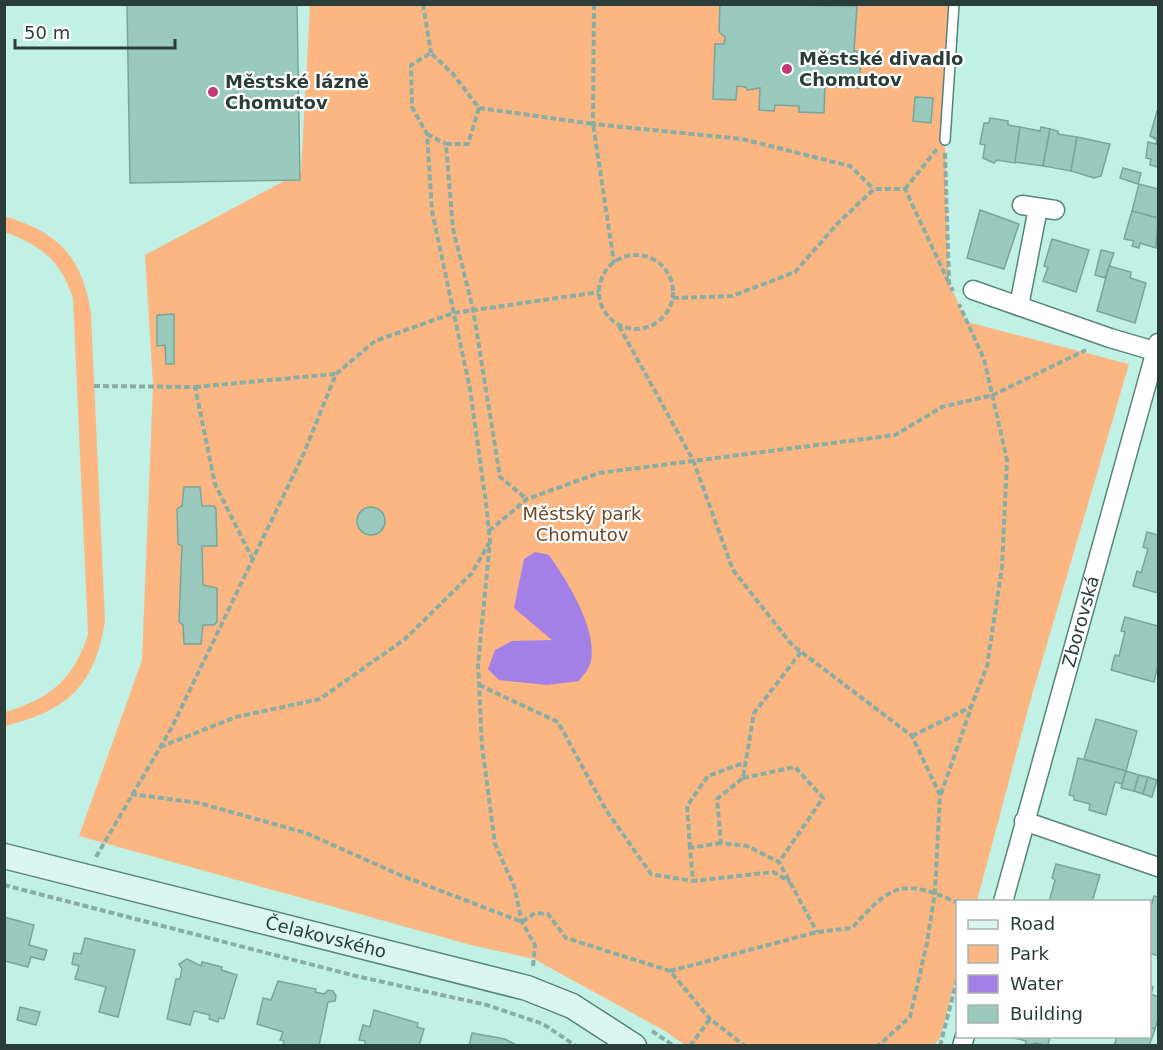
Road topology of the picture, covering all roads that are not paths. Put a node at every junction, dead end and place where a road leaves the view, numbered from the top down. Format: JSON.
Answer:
{"nodes":[{"id":1,"x":954,"y":4,"type":"edge"},
{"id":2,"x":945,"y":140,"type":"road end"},
{"id":3,"x":1038,"y":208,"type":"dead end"},
{"id":4,"x":973,"y":290,"type":"road end"},
{"id":5,"x":1018,"y":306,"type":"junction"},
{"id":6,"x":1158,"y":349,"type":"edge"},
{"id":7,"x":1024,"y":821,"type":"junction"},
{"id":8,"x":4,"y":856,"type":"edge"},
{"id":9,"x":1158,"y":867,"type":"edge"},
{"id":10,"x":1004,"y":900,"type":"edge"},
{"id":11,"x":634,"y":1046,"type":"edge"}],
"edges":[{"from":1,"to":2,"type":"lane"},
{"from":3,"to":5,"type":"street"},
{"from":4,"to":5,"type":"street"},
{"from":5,"to":6,"type":"street"},
{"from":6,"to":7,"type":"street","name":"Zborovská"},
{"from":7,"to":9,"type":"street"},
{"from":7,"to":10,"type":"street","name":"Zborovská"},
{"from":8,"to":11,"type":"street","name":"Čelakovského"}]}
